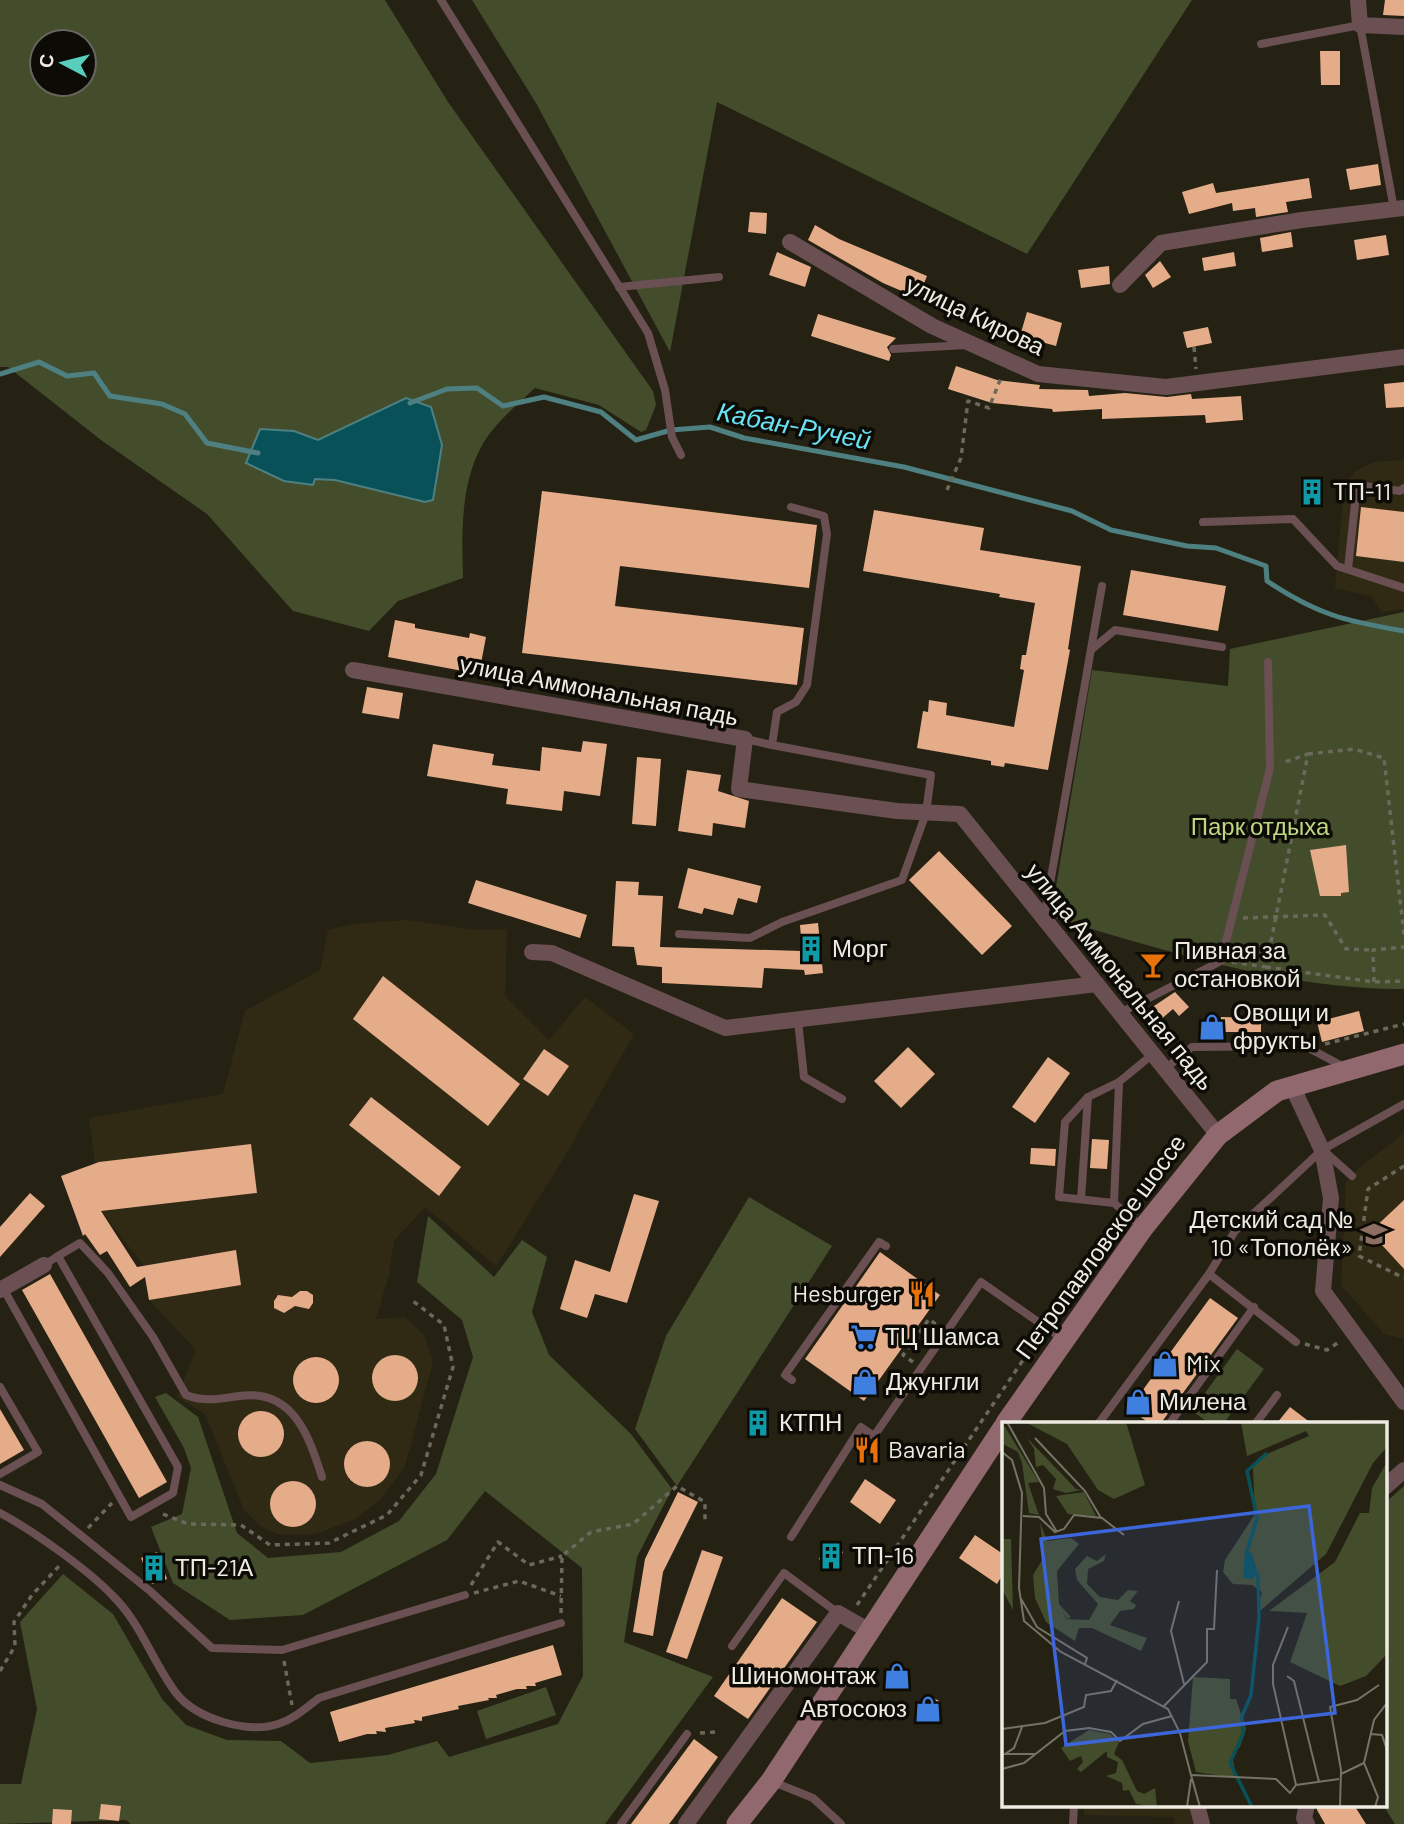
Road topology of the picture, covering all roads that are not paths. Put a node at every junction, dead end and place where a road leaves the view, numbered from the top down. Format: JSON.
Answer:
{"nodes":[{"id":1,"x":441,"y":0,"type":"edge"},
{"id":2,"x":1358,"y":0,"type":"edge"},
{"id":3,"x":1360,"y":25,"type":"junction"},
{"id":4,"x":1404,"y":27,"type":"edge"},
{"id":5,"x":1261,"y":44,"type":"dead end"},
{"id":6,"x":1399,"y":209,"type":"edge"},
{"id":7,"x":790,"y":242,"type":"dead end"},
{"id":8,"x":719,"y":277,"type":"dead end"},
{"id":9,"x":1120,"y":285,"type":"dead end"},
{"id":10,"x":619,"y":287,"type":"junction"},
{"id":11,"x":974,"y":345,"type":"junction"},
{"id":12,"x":893,"y":349,"type":"dead end"},
{"id":13,"x":1404,"y":357,"type":"edge"},
{"id":14,"x":681,"y":455,"type":"dead end"},
{"id":15,"x":1404,"y":488,"type":"edge"},
{"id":16,"x":791,"y":507,"type":"dead end"},
{"id":17,"x":1203,"y":522,"type":"dead end"},
{"id":18,"x":1348,"y":569,"type":"junction"},
{"id":19,"x":1102,"y":586,"type":"dead end"},
{"id":20,"x":1404,"y":588,"type":"edge"},
{"id":21,"x":1222,"y":647,"type":"dead end"},
{"id":22,"x":1091,"y":650,"type":"junction"},
{"id":23,"x":1268,"y":662,"type":"dead end"},
{"id":24,"x":353,"y":670,"type":"dead end"},
{"id":25,"x":745,"y":739,"type":"junction"},
{"id":26,"x":772,"y":745,"type":"junction"},
{"id":27,"x":926,"y":813,"type":"junction"},
{"id":28,"x":1044,"y":918,"type":"junction"},
{"id":29,"x":679,"y":934,"type":"dead end"},
{"id":30,"x":532,"y":952,"type":"dead end"},
{"id":31,"x":1097,"y":984,"type":"junction"},
{"id":32,"x":1120,"y":1013,"type":"junction"},
{"id":33,"x":798,"y":1021,"type":"junction"},
{"id":34,"x":1153,"y":1054,"type":"junction"},
{"id":35,"x":1404,"y":1054,"type":"edge"},
{"id":36,"x":1347,"y":1068,"type":"junction"},
{"id":37,"x":1165,"y":1069,"type":"junction"},
{"id":38,"x":1119,"y":1082,"type":"junction"},
{"id":39,"x":1292,"y":1086,"type":"junction"},
{"id":40,"x":1088,"y":1097,"type":"junction"},
{"id":41,"x":842,"y":1099,"type":"dead end"},
{"id":42,"x":1404,"y":1104,"type":"edge"},
{"id":43,"x":1218,"y":1135,"type":"junction"},
{"id":44,"x":1322,"y":1150,"type":"junction"},
{"id":45,"x":1352,"y":1176,"type":"dead end"},
{"id":46,"x":1081,"y":1199,"type":"junction"},
{"id":47,"x":1114,"y":1203,"type":"junction"},
{"id":48,"x":1143,"y":1228,"type":"junction"},
{"id":49,"x":886,"y":1247,"type":"dead end"},
{"id":50,"x":51,"y":1260,"type":"junction"},
{"id":51,"x":1209,"y":1274,"type":"junction"},
{"id":52,"x":1,"y":1289,"type":"edge"},
{"id":53,"x":1254,"y":1307,"type":"junction"},
{"id":54,"x":1064,"y":1339,"type":"junction"},
{"id":55,"x":1296,"y":1342,"type":"road end"},
{"id":56,"x":792,"y":1380,"type":"dead end"},
{"id":57,"x":0,"y":1387,"type":"edge"},
{"id":58,"x":1277,"y":1395,"type":"dead end"},
{"id":59,"x":1404,"y":1402,"type":"edge"},
{"id":60,"x":1007,"y":1422,"type":"edge"},
{"id":61,"x":1100,"y":1422,"type":"edge"},
{"id":62,"x":1171,"y":1422,"type":"edge"},
{"id":63,"x":1257,"y":1422,"type":"edge"},
{"id":64,"x":1002,"y":1430,"type":"edge"},
{"id":65,"x":1404,"y":1470,"type":"edge"},
{"id":66,"x":0,"y":1474,"type":"edge"},
{"id":67,"x":322,"y":1477,"type":"dead end"},
{"id":68,"x":0,"y":1485,"type":"edge"},
{"id":69,"x":1386,"y":1486,"type":"edge"},
{"id":70,"x":0,"y":1513,"type":"edge"},
{"id":71,"x":790,"y":1537,"type":"dead end"},
{"id":72,"x":465,"y":1595,"type":"road end"},
{"id":73,"x":843,"y":1616,"type":"junction"},
{"id":74,"x":561,"y":1623,"type":"road end"},
{"id":75,"x":871,"y":1632,"type":"junction"},
{"id":76,"x":732,"y":1646,"type":"dead end"},
{"id":77,"x":687,"y":1734,"type":"road end"},
{"id":78,"x":771,"y":1781,"type":"junction"},
{"id":79,"x":1074,"y":1806,"type":"edge"},
{"id":80,"x":1197,"y":1806,"type":"edge"},
{"id":81,"x":1307,"y":1806,"type":"edge"},
{"id":82,"x":621,"y":1824,"type":"edge"},
{"id":83,"x":686,"y":1824,"type":"edge"},
{"id":84,"x":737,"y":1824,"type":"edge"},
{"id":85,"x":841,"y":1824,"type":"edge"},
{"id":86,"x":1073,"y":1824,"type":"edge"},
{"id":87,"x":1202,"y":1824,"type":"edge"},
{"id":88,"x":1307,"y":1824,"type":"edge"}],
"edges":[{"from":1,"to":10,"type":"lane"},
{"from":2,"to":3,"type":"street"},
{"from":3,"to":4,"type":"street"},
{"from":3,"to":5,"type":"lane"},
{"from":3,"to":6,"type":"lane"},
{"from":6,"to":9,"type":"street"},
{"from":7,"to":11,"type":"street","name":"улица Кирова"},
{"from":8,"to":10,"type":"lane"},
{"from":10,"to":14,"type":"lane"},
{"from":11,"to":12,"type":"lane"},
{"from":11,"to":13,"type":"street","name":"улица Кирова"},
{"from":15,"to":18,"type":"lane"},
{"from":16,"to":26,"type":"lane"},
{"from":17,"to":18,"type":"lane"},
{"from":18,"to":20,"type":"lane"},
{"from":19,"to":22,"type":"lane"},
{"from":21,"to":22,"type":"lane"},
{"from":22,"to":28,"type":"lane"},
{"from":23,"to":32,"type":"lane"},
{"from":24,"to":25,"type":"street","name":"улица Аммональная падь"},
{"from":25,"to":26,"type":"lane"},
{"from":25,"to":27,"type":"street","name":"улица Аммональная падь"},
{"from":26,"to":27,"type":"lane"},
{"from":27,"to":28,"type":"street","name":"улица Аммональная падь"},
{"from":27,"to":29,"type":"lane"},
{"from":28,"to":31,"type":"street","name":"улица Аммональная падь"},
{"from":30,"to":33,"type":"street"},
{"from":31,"to":32,"type":"street","name":"улица Аммональная падь"},
{"from":31,"to":33,"type":"street"},
{"from":32,"to":34,"type":"street","name":"улица Аммональная падь"},
{"from":33,"to":41,"type":"lane"},
{"from":34,"to":37,"type":"street","name":"улица Аммональная падь"},
{"from":34,"to":38,"type":"lane"},
{"from":35,"to":36,"type":"main road","name":"Петропавловское шоссе"},
{"from":36,"to":37,"type":"lane"},
{"from":36,"to":39,"type":"main road","name":"Петропавловское шоссе"},
{"from":37,"to":43,"type":"street","name":"улица Аммональная падь"},
{"from":38,"to":40,"type":"lane"},
{"from":38,"to":47,"type":"lane"},
{"from":39,"to":43,"type":"main road","name":"Петропавловское шоссе"},
{"from":39,"to":44,"type":"street"},
{"from":40,"to":46,"type":"lane"},
{"from":40,"to":46,"type":"lane"},
{"from":42,"to":44,"type":"lane"},
{"from":43,"to":48,"type":"main road","name":"Петропавловское шоссе"},
{"from":44,"to":45,"type":"lane"},
{"from":44,"to":51,"type":"lane"},
{"from":44,"to":59,"type":"street"},
{"from":46,"to":47,"type":"lane"},
{"from":47,"to":48,"type":"lane"},
{"from":48,"to":54,"type":"main road","name":"Петропавловское шоссе"},
{"from":49,"to":56,"type":"lane"},
{"from":50,"to":52,"type":"street"},
{"from":50,"to":52,"type":"lane"},
{"from":50,"to":67,"type":"lane"},
{"from":51,"to":53,"type":"lane"},
{"from":51,"to":61,"type":"lane"},
{"from":53,"to":55,"type":"lane"},
{"from":53,"to":62,"type":"lane"},
{"from":54,"to":60,"type":"main road","name":"Петропавловское шоссе"},
{"from":54,"to":71,"type":"lane"},
{"from":57,"to":66,"type":"lane"},
{"from":58,"to":63,"type":"lane"},
{"from":64,"to":75,"type":"main road"},
{"from":65,"to":69,"type":"street"},
{"from":68,"to":72,"type":"lane"},
{"from":70,"to":74,"type":"lane"},
{"from":73,"to":75,"type":"street"},
{"from":73,"to":76,"type":"lane"},
{"from":73,"to":83,"type":"street"},
{"from":75,"to":78,"type":"main road"},
{"from":77,"to":82,"type":"lane"},
{"from":78,"to":84,"type":"main road"},
{"from":78,"to":85,"type":"lane"},
{"from":79,"to":86,"type":"lane"},
{"from":80,"to":87,"type":"street"},
{"from":81,"to":88,"type":"street"}]}
